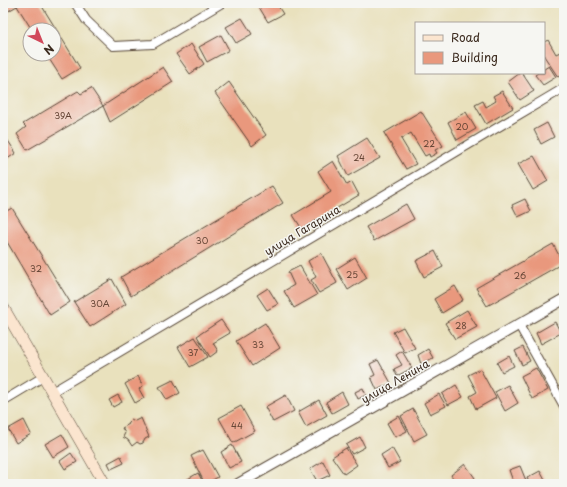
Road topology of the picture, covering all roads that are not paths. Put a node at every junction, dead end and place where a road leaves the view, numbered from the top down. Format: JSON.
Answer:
{"nodes":[{"id":1,"x":75,"y":3,"type":"edge"},
{"id":2,"x":222,"y":3,"type":"edge"},
{"id":3,"x":564,"y":88,"type":"edge"},
{"id":4,"x":564,"y":299,"type":"edge"},
{"id":5,"x":3,"y":307,"type":"edge"},
{"id":6,"x":519,"y":324,"type":"junction"},
{"id":7,"x":43,"y":377,"type":"junction"},
{"id":8,"x":52,"y":392,"type":"junction"},
{"id":9,"x":3,"y":401,"type":"edge"},
{"id":10,"x":564,"y":406,"type":"edge"},
{"id":11,"x":105,"y":484,"type":"edge"},
{"id":12,"x":238,"y":484,"type":"edge"}],
"edges":[{"from":1,"to":2,"type":"street"},
{"from":3,"to":8,"type":"street","name":"улица Гагарина"},
{"from":4,"to":6,"type":"street","name":"улица Ленина"},
{"from":5,"to":7,"type":"main road"},
{"from":6,"to":10,"type":"street"},
{"from":6,"to":12,"type":"street","name":"улица Ленина"},
{"from":7,"to":8,"type":"main road"},
{"from":7,"to":9,"type":"street"},
{"from":8,"to":11,"type":"main road"}]}
